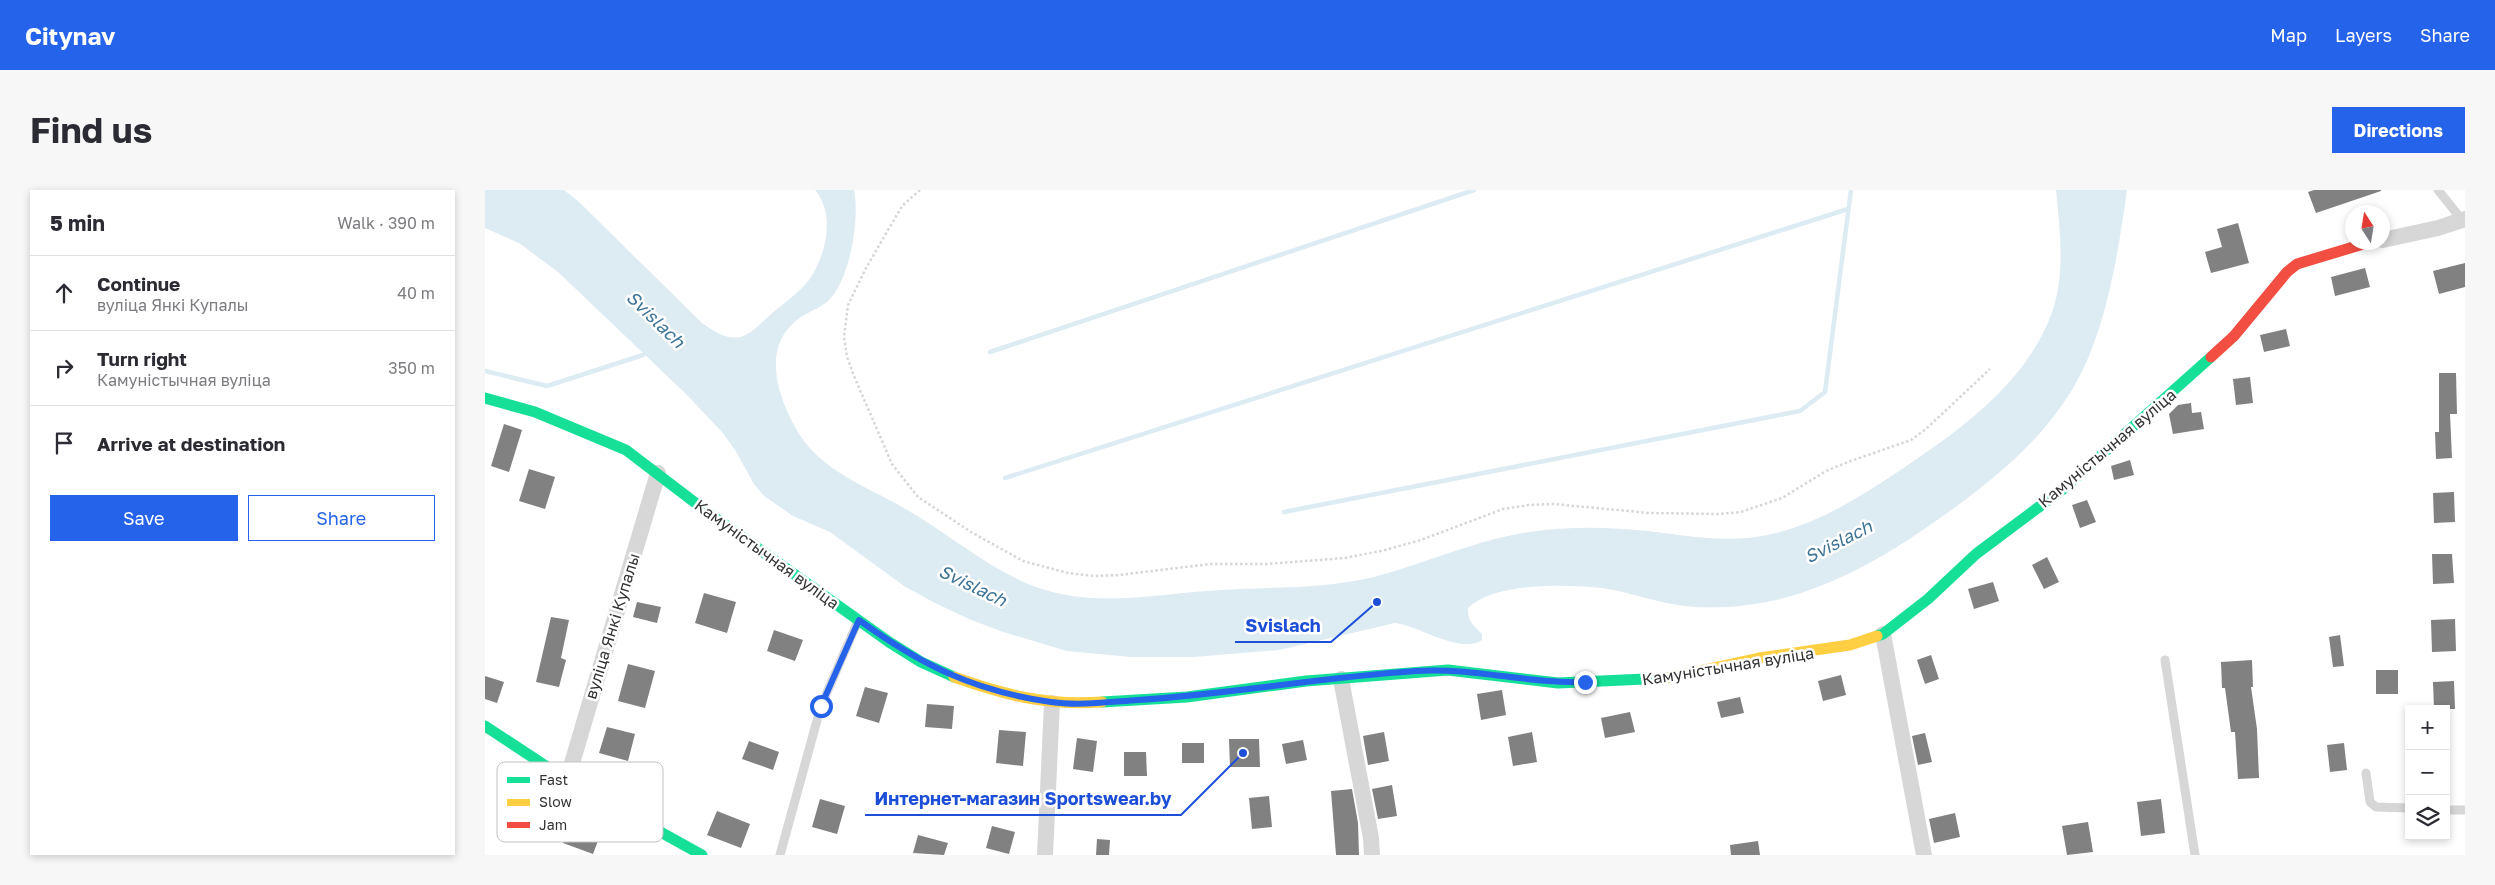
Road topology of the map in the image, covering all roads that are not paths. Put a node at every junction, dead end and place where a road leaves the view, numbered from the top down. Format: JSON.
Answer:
{"nodes":[{"id":1,"x":2438,"y":190,"type":"edge"},
{"id":2,"x":2463,"y":219,"type":"edge"},
{"id":3,"x":2390,"y":238,"type":"edge"},
{"id":4,"x":2345,"y":250,"type":"edge"},
{"id":5,"x":485,"y":398,"type":"edge"},
{"id":6,"x":658,"y":473,"type":"junction"},
{"id":7,"x":859,"y":620,"type":"junction"},
{"id":8,"x":1883,"y":634,"type":"junction"},
{"id":9,"x":2165,"y":660,"type":"dead end"},
{"id":10,"x":1341,"y":679,"type":"junction"},
{"id":11,"x":1052,"y":702,"type":"junction"},
{"id":12,"x":485,"y":726,"type":"edge"},
{"id":13,"x":540,"y":762,"type":"edge"},
{"id":14,"x":572,"y":762,"type":"edge"},
{"id":15,"x":2366,"y":773,"type":"dead end"},
{"id":16,"x":2405,"y":808,"type":"edge"},
{"id":17,"x":2450,"y":810,"type":"edge"},
{"id":18,"x":2465,"y":810,"type":"edge"},
{"id":19,"x":663,"y":833,"type":"edge"},
{"id":20,"x":702,"y":855,"type":"edge"},
{"id":21,"x":780,"y":855,"type":"edge"},
{"id":22,"x":1045,"y":855,"type":"edge"},
{"id":23,"x":1372,"y":855,"type":"edge"},
{"id":24,"x":1924,"y":855,"type":"edge"},
{"id":25,"x":2195,"y":855,"type":"edge"}],
"edges":[{"from":1,"to":2,"type":"lane"},
{"from":2,"to":3,"type":"street"},
{"from":4,"to":8,"type":"street","name":"Камуністычная вуліца"},
{"from":5,"to":6,"type":"street","name":"Камуністычная вуліца"},
{"from":6,"to":7,"type":"street","name":"Камуністычная вуліца"},
{"from":6,"to":14,"type":"street","name":"вуліца Янкі Купалы"},
{"from":7,"to":11,"type":"street","name":"Камуністычная вуліца"},
{"from":7,"to":21,"type":"lane"},
{"from":8,"to":10,"type":"street","name":"Камуністычная вуліца"},
{"from":8,"to":24,"type":"street"},
{"from":9,"to":25,"type":"lane"},
{"from":10,"to":11,"type":"street","name":"Камуністычная вуліца"},
{"from":10,"to":23,"type":"street"},
{"from":11,"to":22,"type":"street"},
{"from":12,"to":13,"type":"street"},
{"from":15,"to":16,"type":"lane"},
{"from":17,"to":18,"type":"lane"},
{"from":19,"to":20,"type":"street"}]}
